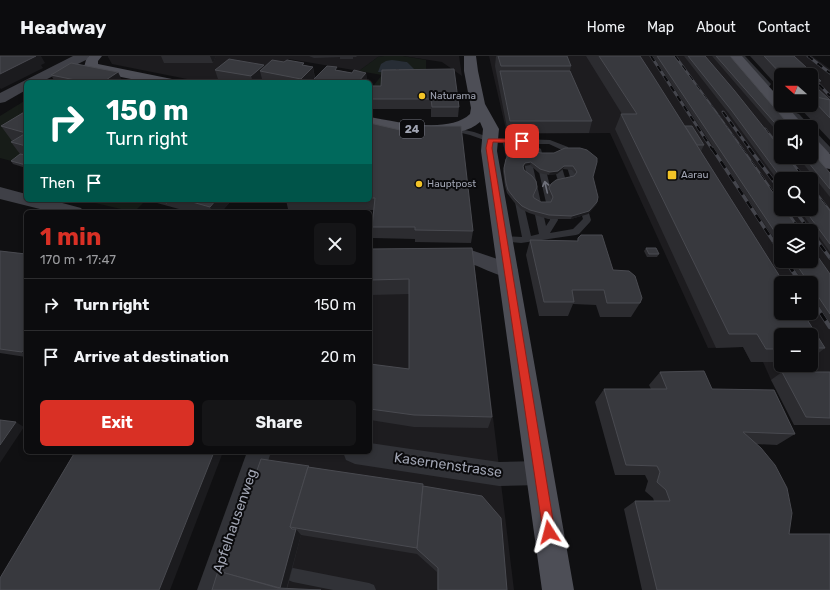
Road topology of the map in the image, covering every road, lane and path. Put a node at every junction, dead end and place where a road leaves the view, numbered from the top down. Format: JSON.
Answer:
{"nodes":[{"id":1,"x":470,"y":56,"type":"edge"},
{"id":2,"x":735,"y":56,"type":"edge"},
{"id":3,"x":742,"y":56,"type":"edge"},
{"id":4,"x":90,"y":60,"type":"edge"},
{"id":5,"x":35,"y":80,"type":"edge"},
{"id":6,"x":47,"y":80,"type":"edge"},
{"id":7,"x":160,"y":80,"type":"edge"},
{"id":8,"x":24,"y":85,"type":"edge"},
{"id":9,"x":764,"y":90,"type":"junction"},
{"id":10,"x":24,"y":93,"type":"edge"},
{"id":11,"x":0,"y":99,"type":"edge"},
{"id":12,"x":774,"y":101,"type":"edge"},
{"id":13,"x":478,"y":104,"type":"junction"},
{"id":14,"x":0,"y":106,"type":"edge"},
{"id":15,"x":784,"y":112,"type":"edge"},
{"id":16,"x":788,"y":112,"type":"edge"},
{"id":17,"x":791,"y":120,"type":"edge"},
{"id":18,"x":802,"y":120,"type":"edge"},
{"id":19,"x":372,"y":122,"type":"edge"},
{"id":20,"x":450,"y":129,"type":"junction"},
{"id":21,"x":818,"y":138,"type":"edge"},
{"id":22,"x":498,"y":140,"type":"junction"},
{"id":23,"x":522,"y":141,"type":"junction"},
{"id":24,"x":550,"y":142,"type":"junction"},
{"id":25,"x":818,"y":151,"type":"edge"},
{"id":26,"x":830,"y":151,"type":"edge"},
{"id":27,"x":830,"y":164,"type":"edge"},
{"id":28,"x":513,"y":174,"type":"edge"},
{"id":29,"x":516,"y":190,"type":"edge"},
{"id":30,"x":0,"y":193,"type":"edge"},
{"id":31,"x":567,"y":198,"type":"edge"},
{"id":32,"x":24,"y":199,"type":"edge"},
{"id":33,"x":35,"y":202,"type":"edge"},
{"id":34,"x":67,"y":210,"type":"edge"},
{"id":35,"x":573,"y":220,"type":"edge"},
{"id":36,"x":576,"y":232,"type":"junction"},
{"id":37,"x":544,"y":236,"type":"junction"},
{"id":38,"x":503,"y":239,"type":"junction"},
{"id":39,"x":527,"y":239,"type":"junction"},
{"id":40,"x":422,"y":255,"type":"edge"},
{"id":41,"x":508,"y":270,"type":"junction"},
{"id":42,"x":258,"y":454,"type":"edge"},
{"id":43,"x":368,"y":454,"type":"edge"},
{"id":44,"x":540,"y":473,"type":"junction"},
{"id":45,"x":293,"y":575,"type":"dead end"},
{"id":46,"x":211,"y":590,"type":"edge"},
{"id":47,"x":369,"y":590,"type":"edge"},
{"id":48,"x":558,"y":590,"type":"edge"}],
"edges":[{"from":1,"to":13,"type":"main road"},
{"from":2,"to":9,"type":"main road"},
{"from":3,"to":9,"type":"lane"},
{"from":4,"to":5,"type":"main road"},
{"from":4,"to":6,"type":"main road"},
{"from":4,"to":7,"type":"main road"},
{"from":8,"to":11,"type":"main road"},
{"from":9,"to":12,"type":"main road"},
{"from":10,"to":14,"type":"main road"},
{"from":13,"to":20,"type":"main road","number":"24"},
{"from":13,"to":22,"type":"main road"},
{"from":15,"to":17,"type":"main road"},
{"from":16,"to":18,"type":"lane"},
{"from":19,"to":20,"type":"main road","number":"24"},
{"from":20,"to":22,"type":"lane"},
{"from":21,"to":26,"type":"lane"},
{"from":22,"to":23,"type":"lane"},
{"from":22,"to":28,"type":"lane"},
{"from":22,"to":38,"type":"main road"},
{"from":23,"to":24,"type":"lane"},
{"from":23,"to":37,"type":"lane"},
{"from":37,"to":23,"type":"lane","one_way":true},
{"from":24,"to":31,"type":"lane"},
{"from":24,"to":36,"type":"lane"},
{"from":25,"to":27,"type":"main road"},
{"from":29,"to":39,"type":"lane"},
{"from":30,"to":32,"type":"main road"},
{"from":33,"to":34,"type":"main road"},
{"from":35,"to":36,"type":"lane"},
{"from":36,"to":37,"type":"lane"},
{"from":37,"to":39,"type":"lane"},
{"from":38,"to":39,"type":"lane"},
{"from":38,"to":41,"type":"main road"},
{"from":40,"to":41,"type":"main road"},
{"from":41,"to":44,"type":"main road"},
{"from":42,"to":46,"type":"street","name":"Apfelhausenweg"},
{"from":43,"to":44,"type":"street","name":"Kasernenstrasse"},
{"from":44,"to":48,"type":"main road"},
{"from":45,"to":47,"type":"lane"}]}
